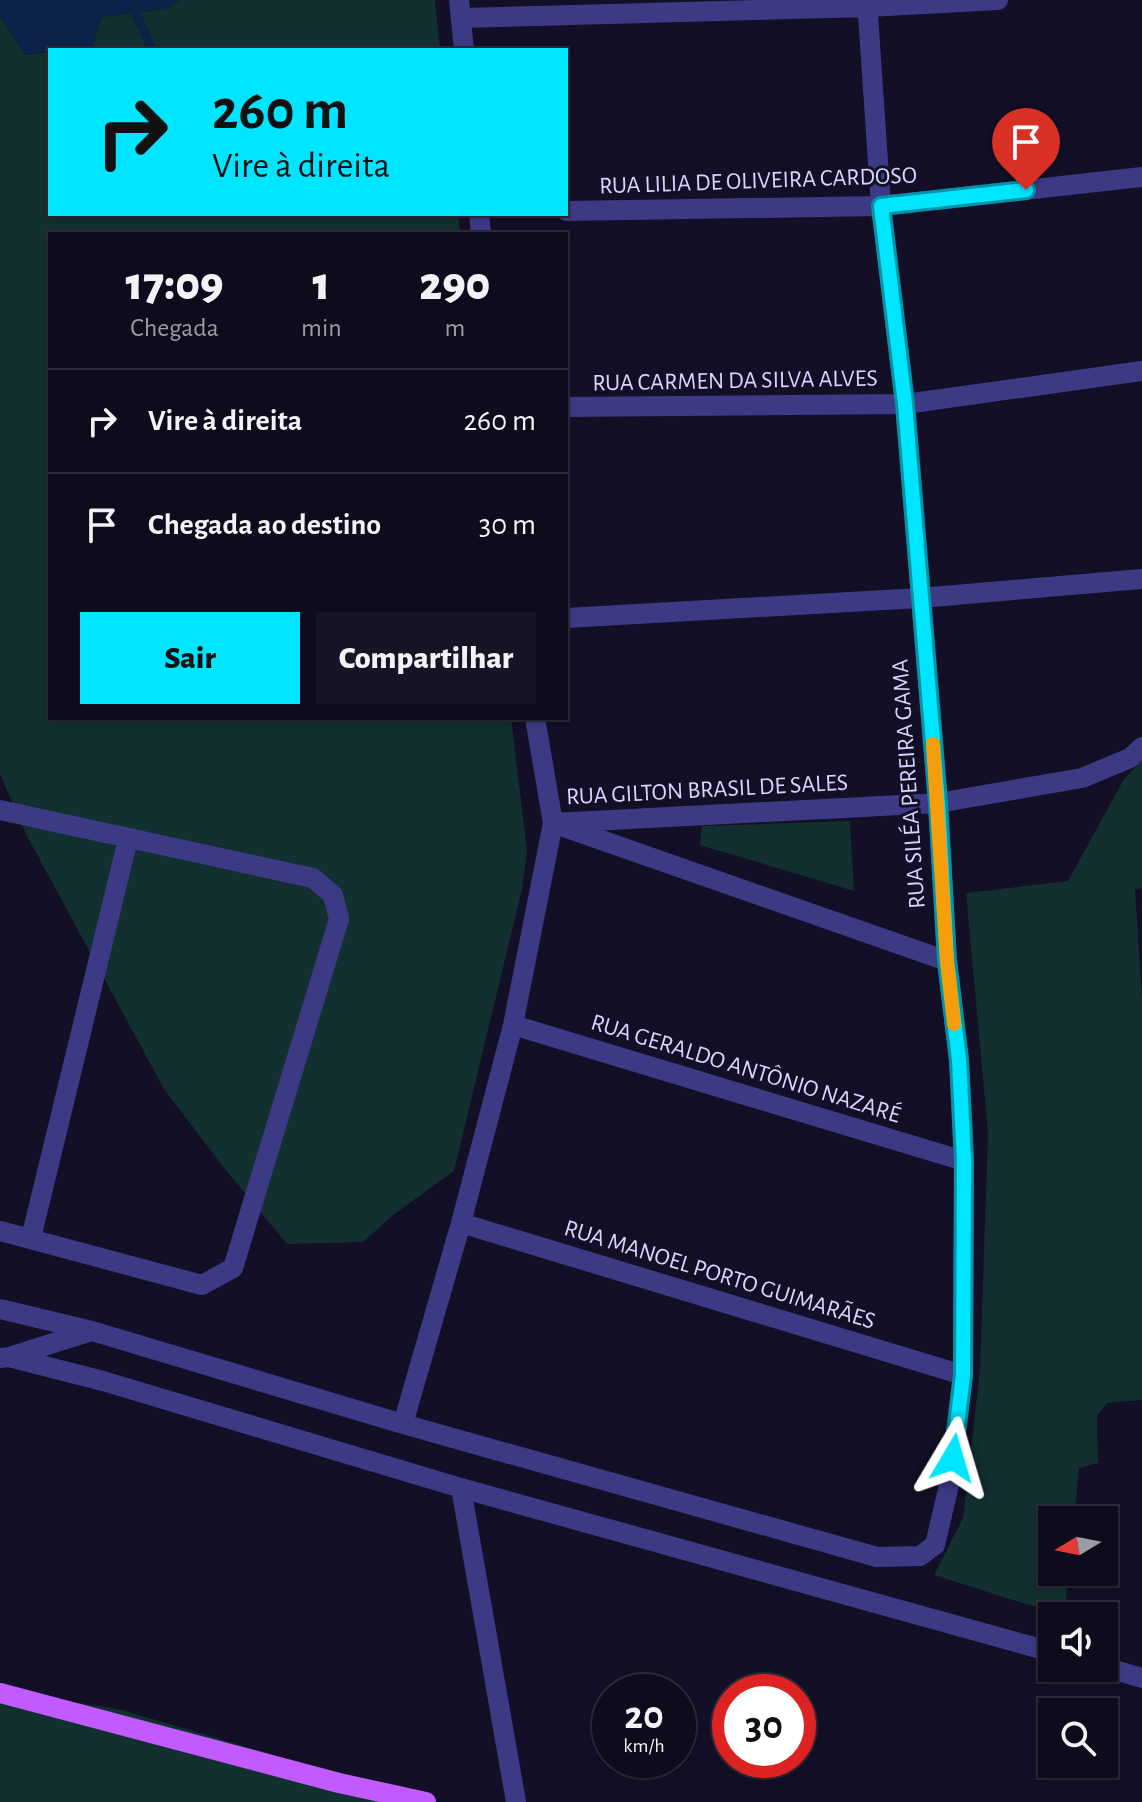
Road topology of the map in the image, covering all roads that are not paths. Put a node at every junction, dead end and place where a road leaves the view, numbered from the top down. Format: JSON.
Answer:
{"nodes":[{"id":1,"x":998,"y":0,"type":"edge"},
{"id":2,"x":867,"y":3,"type":"edge"},
{"id":3,"x":460,"y":9,"type":"edge"},
{"id":4,"x":464,"y":48,"type":"edge"},
{"id":5,"x":1142,"y":177,"type":"edge"},
{"id":6,"x":881,"y":206,"type":"junction"},
{"id":7,"x":568,"y":211,"type":"edge"},
{"id":8,"x":1142,"y":371,"type":"edge"},
{"id":9,"x":905,"y":404,"type":"junction"},
{"id":10,"x":568,"y":407,"type":"edge"},
{"id":11,"x":1142,"y":579,"type":"edge"},
{"id":12,"x":920,"y":598,"type":"junction"},
{"id":13,"x":568,"y":618,"type":"edge"},
{"id":14,"x":535,"y":720,"type":"edge"},
{"id":15,"x":1136,"y":752,"type":"edge"},
{"id":16,"x":938,"y":803,"type":"junction"},
{"id":17,"x":0,"y":810,"type":"edge"},
{"id":18,"x":553,"y":823,"type":"junction"},
{"id":19,"x":128,"y":839,"type":"junction"},
{"id":20,"x":947,"y":961,"type":"junction"},
{"id":21,"x":513,"y":1025,"type":"junction"},
{"id":22,"x":964,"y":1161,"type":"junction"},
{"id":23,"x":461,"y":1223,"type":"junction"},
{"id":24,"x":0,"y":1231,"type":"edge"},
{"id":25,"x":31,"y":1238,"type":"junction"},
{"id":26,"x":0,"y":1309,"type":"edge"},
{"id":27,"x":92,"y":1331,"type":"junction"},
{"id":28,"x":4,"y":1357,"type":"edge"},
{"id":29,"x":963,"y":1375,"type":"junction"},
{"id":30,"x":403,"y":1424,"type":"junction"},
{"id":31,"x":461,"y":1488,"type":"junction"},
{"id":32,"x":1038,"y":1648,"type":"edge"},
{"id":33,"x":1118,"y":1671,"type":"edge"},
{"id":34,"x":1142,"y":1678,"type":"edge"},
{"id":35,"x":0,"y":1693,"type":"edge"},
{"id":36,"x":426,"y":1802,"type":"edge"},
{"id":37,"x":516,"y":1802,"type":"edge"}],
"edges":[{"from":1,"to":2,"type":"street"},
{"from":2,"to":3,"type":"street"},
{"from":2,"to":6,"type":"street","name":"RUA SILÉA PEREIRA GAMA"},
{"from":3,"to":4,"type":"street"},
{"from":5,"to":6,"type":"street","name":"RUA LILIA DE OLIVEIRA CARDOSO"},
{"from":6,"to":7,"type":"street","name":"RUA LILIA DE OLIVEIRA CARDOSO"},
{"from":6,"to":9,"type":"street","name":"RUA SILÉA PEREIRA GAMA"},
{"from":8,"to":9,"type":"street","name":"RUA CARMEN DA SILVA ALVES"},
{"from":9,"to":10,"type":"street","name":"RUA CARMEN DA SILVA ALVES"},
{"from":9,"to":12,"type":"street","name":"RUA SILÉA PEREIRA GAMA"},
{"from":11,"to":12,"type":"street"},
{"from":12,"to":13,"type":"street"},
{"from":12,"to":16,"type":"street","name":"RUA SILÉA PEREIRA GAMA"},
{"from":14,"to":18,"type":"street"},
{"from":15,"to":16,"type":"street","name":"RUA GILTON BRASIL DE SALES"},
{"from":16,"to":18,"type":"street","name":"RUA GILTON BRASIL DE SALES"},
{"from":16,"to":20,"type":"street","name":"RUA SILÉA PEREIRA GAMA"},
{"from":17,"to":19,"type":"street"},
{"from":18,"to":20,"type":"street","name":"RUA GILTON BRASIL DE SALES"},
{"from":18,"to":21,"type":"street"},
{"from":19,"to":25,"type":"street"},
{"from":19,"to":25,"type":"street"},
{"from":20,"to":22,"type":"street","name":"RUA SILÉA PEREIRA GAMA"},
{"from":21,"to":22,"type":"street","name":"RUA GERALDO ANTÔNIO NAZARÉ"},
{"from":21,"to":23,"type":"street"},
{"from":22,"to":29,"type":"street","name":"RUA SILÉA PEREIRA GAMA"},
{"from":23,"to":29,"type":"street","name":"RUA MANOEL PORTO GUIMARÃES"},
{"from":23,"to":30,"type":"street"},
{"from":24,"to":25,"type":"street"},
{"from":26,"to":27,"type":"street"},
{"from":27,"to":28,"type":"street"},
{"from":27,"to":30,"type":"street"},
{"from":28,"to":31,"type":"street"},
{"from":29,"to":30,"type":"street","name":"RUA SILÉA PEREIRA GAMA"},
{"from":31,"to":32,"type":"street"},
{"from":31,"to":37,"type":"street"},
{"from":33,"to":34,"type":"street"},
{"from":35,"to":36,"type":"main road"}]}
